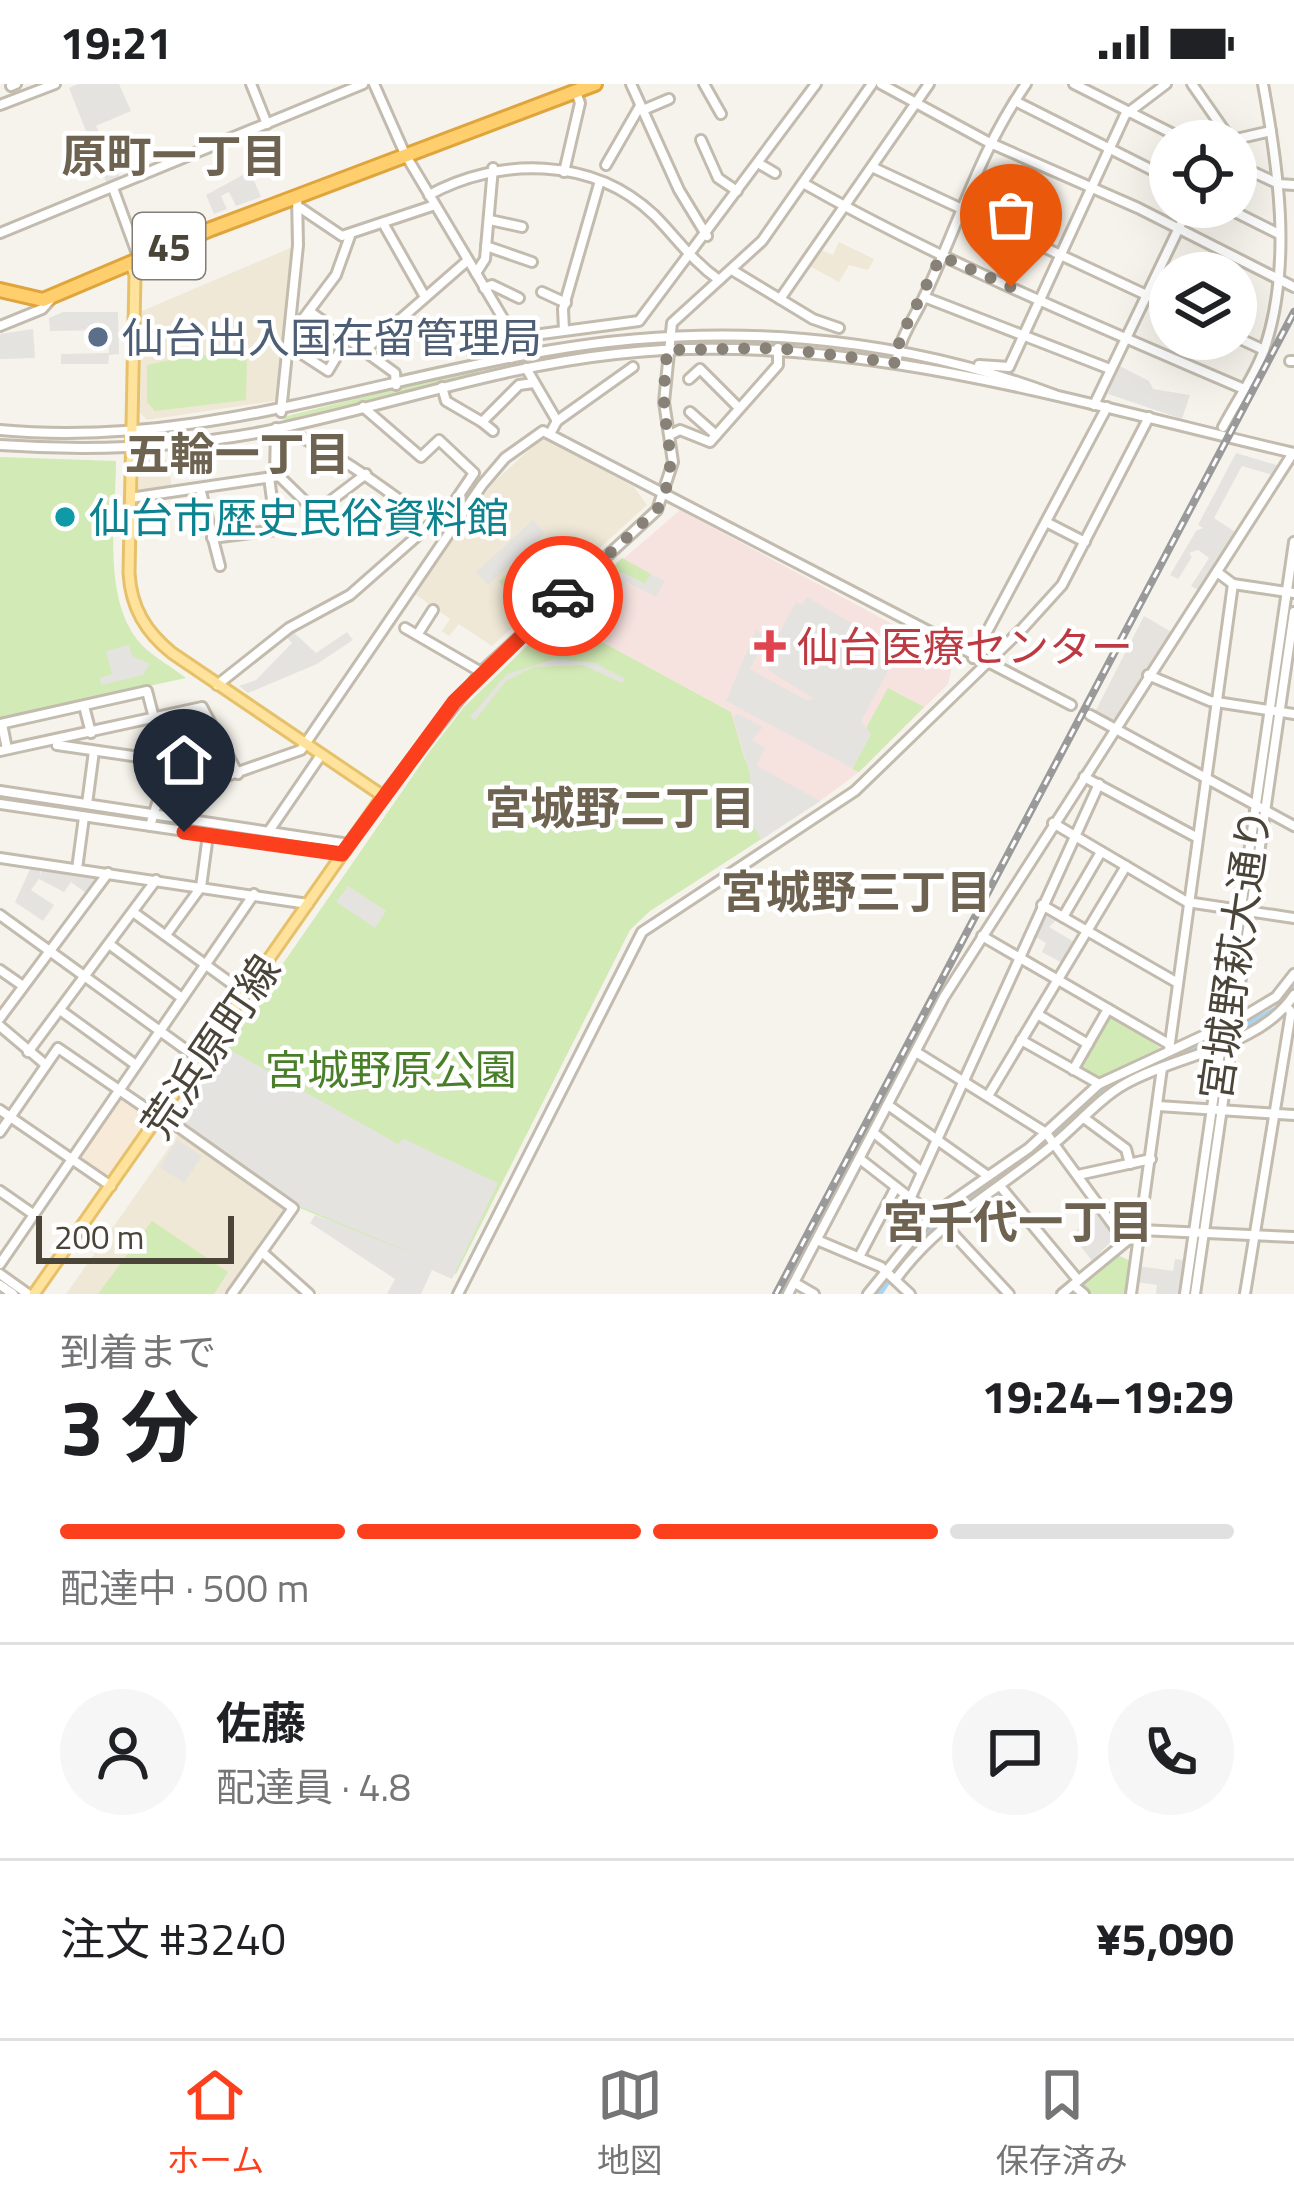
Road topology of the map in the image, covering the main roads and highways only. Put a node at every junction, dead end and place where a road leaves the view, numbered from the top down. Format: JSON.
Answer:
{"nodes":[{"id":1,"x":595,"y":84,"type":"edge"},
{"id":2,"x":135,"y":261,"type":"junction"},
{"id":3,"x":0,"y":290,"type":"edge"},
{"id":4,"x":31,"y":1294,"type":"edge"}],
"edges":[{"from":1,"to":2,"type":"highway","number":"45"},
{"from":2,"to":3,"type":"highway","number":"45"},
{"from":2,"to":4,"type":"main road","name":"荒浜原町線"}]}
